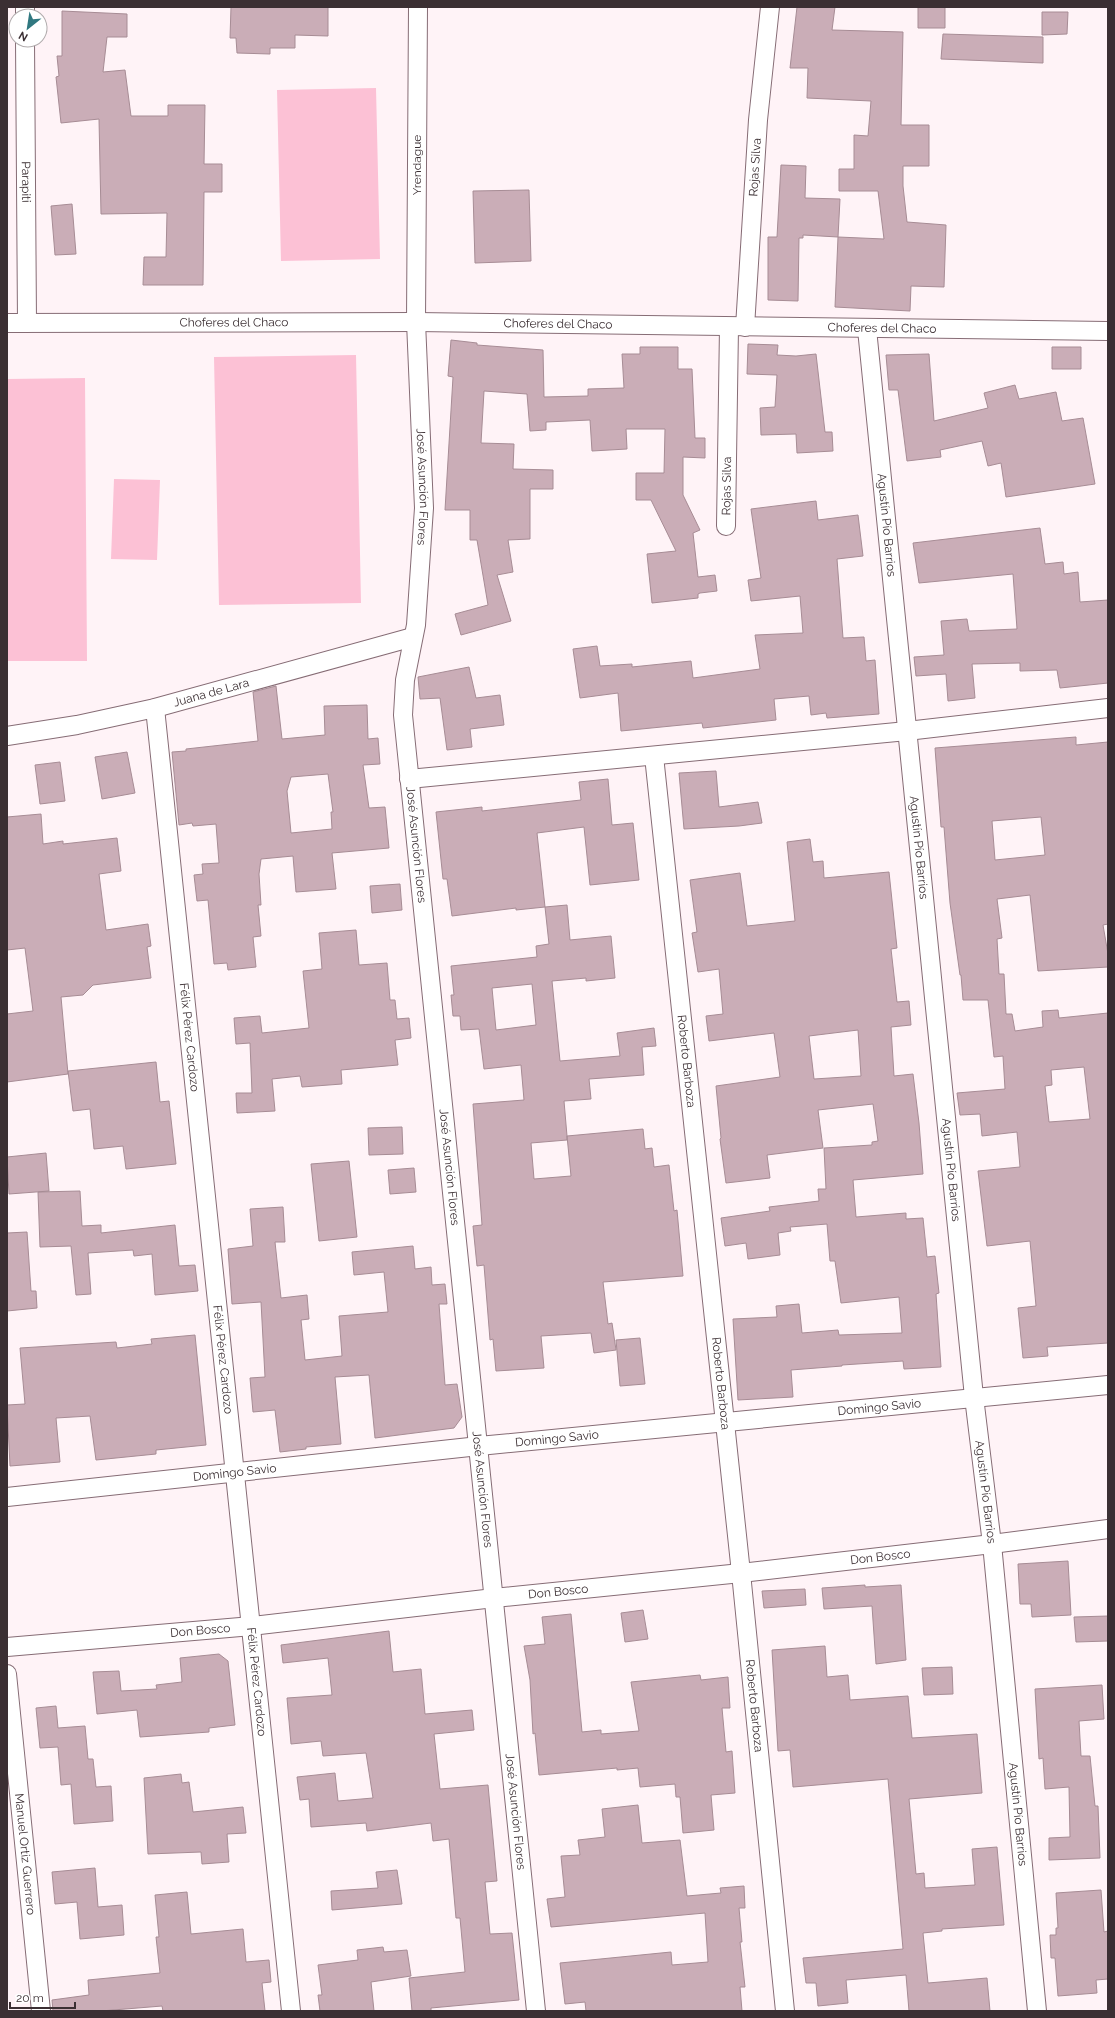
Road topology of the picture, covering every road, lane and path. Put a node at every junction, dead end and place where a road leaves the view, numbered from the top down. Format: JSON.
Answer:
{"nodes":[{"id":1,"x":418,"y":7,"type":"edge"},
{"id":2,"x":770,"y":7,"type":"edge"},
{"id":3,"x":26,"y":48,"type":"edge"},
{"id":4,"x":416,"y":322,"type":"junction"},
{"id":5,"x":7,"y":323,"type":"edge"},
{"id":6,"x":27,"y":323,"type":"junction"},
{"id":7,"x":737,"y":327,"type":"junction"},
{"id":8,"x":867,"y":329,"type":"junction"},
{"id":9,"x":1108,"y":331,"type":"edge"},
{"id":10,"x":726,"y":526,"type":"dead end"},
{"id":11,"x":413,"y":637,"type":"junction"},
{"id":12,"x":155,"y":708,"type":"junction"},
{"id":13,"x":1108,"y":708,"type":"edge"},
{"id":14,"x":907,"y":731,"type":"junction"},
{"id":15,"x":7,"y":736,"type":"edge"},
{"id":16,"x":654,"y":756,"type":"junction"},
{"id":17,"x":409,"y":779,"type":"junction"},
{"id":18,"x":1108,"y":1385,"type":"edge"},
{"id":19,"x":974,"y":1397,"type":"junction"},
{"id":20,"x":724,"y":1421,"type":"junction"},
{"id":21,"x":479,"y":1446,"type":"junction"},
{"id":22,"x":234,"y":1472,"type":"junction"},
{"id":23,"x":7,"y":1498,"type":"edge"},
{"id":24,"x":1108,"y":1529,"type":"edge"},
{"id":25,"x":992,"y":1544,"type":"junction"},
{"id":26,"x":741,"y":1573,"type":"junction"},
{"id":27,"x":494,"y":1598,"type":"junction"},
{"id":28,"x":252,"y":1626,"type":"junction"},
{"id":29,"x":7,"y":1647,"type":"edge"},
{"id":30,"x":7,"y":1674,"type":"edge"},
{"id":31,"x":41,"y":2011,"type":"edge"},
{"id":32,"x":291,"y":2011,"type":"edge"},
{"id":33,"x":536,"y":2011,"type":"edge"},
{"id":34,"x":785,"y":2011,"type":"edge"},
{"id":35,"x":1037,"y":2011,"type":"edge"}],
"edges":[{"from":1,"to":4,"type":"street","name":"Yrendague"},
{"from":2,"to":7,"type":"street","name":"Rojas Silva"},
{"from":3,"to":6,"type":"street","name":"Parapiti"},
{"from":4,"to":6,"type":"street","name":"Choferes del Chaco"},
{"from":4,"to":7,"type":"street","name":"Choferes del Chaco"},
{"from":4,"to":11,"type":"street","name":"José Asunción Flores"},
{"from":5,"to":6,"type":"street","name":"Choferes del Chaco"},
{"from":7,"to":8,"type":"street","name":"Choferes del Chaco"},
{"from":7,"to":10,"type":"street","name":"Rojas Silva"},
{"from":8,"to":9,"type":"street","name":"Choferes del Chaco"},
{"from":8,"to":14,"type":"street","name":"Agustín Pío Barrios"},
{"from":11,"to":12,"type":"street","name":"Juana de Lara"},
{"from":11,"to":17,"type":"street","name":"José Asunción Flores"},
{"from":12,"to":15,"type":"street","name":"Juana de Lara"},
{"from":12,"to":22,"type":"street","name":"Félix Pérez Cardozo"},
{"from":13,"to":14,"type":"street"},
{"from":14,"to":16,"type":"street"},
{"from":14,"to":19,"type":"street","name":"Agustín Pío Barrios"},
{"from":16,"to":17,"type":"street"},
{"from":16,"to":20,"type":"street","name":"Roberto Barboza"},
{"from":17,"to":21,"type":"street","name":"José Asunción Flores"},
{"from":18,"to":19,"type":"street","name":"Domingo Savio"},
{"from":19,"to":20,"type":"street","name":"Domingo Savio"},
{"from":19,"to":25,"type":"street","name":"Agustín Pío Barrios"},
{"from":20,"to":21,"type":"street","name":"Domingo Savio"},
{"from":20,"to":26,"type":"street","name":"Roberto Barboza"},
{"from":21,"to":22,"type":"street","name":"Domingo Savio"},
{"from":21,"to":27,"type":"street","name":"José Asunción Flores"},
{"from":22,"to":23,"type":"street","name":"Domingo Savio"},
{"from":22,"to":28,"type":"street","name":"Félix Pérez Cardozo"},
{"from":24,"to":25,"type":"street","name":"Don Bosco"},
{"from":25,"to":26,"type":"street","name":"Don Bosco"},
{"from":25,"to":35,"type":"street","name":"Agustín Pío Barrios"},
{"from":26,"to":27,"type":"street","name":"Don Bosco"},
{"from":26,"to":34,"type":"street","name":"Roberto Barboza"},
{"from":27,"to":28,"type":"street","name":"Don Bosco"},
{"from":27,"to":33,"type":"street","name":"José Asunción Flores"},
{"from":28,"to":29,"type":"street","name":"Don Bosco"},
{"from":28,"to":32,"type":"street","name":"Félix Pérez Cardozo"},
{"from":30,"to":31,"type":"street","name":"Manuel Ortiz Guerrero"}]}
